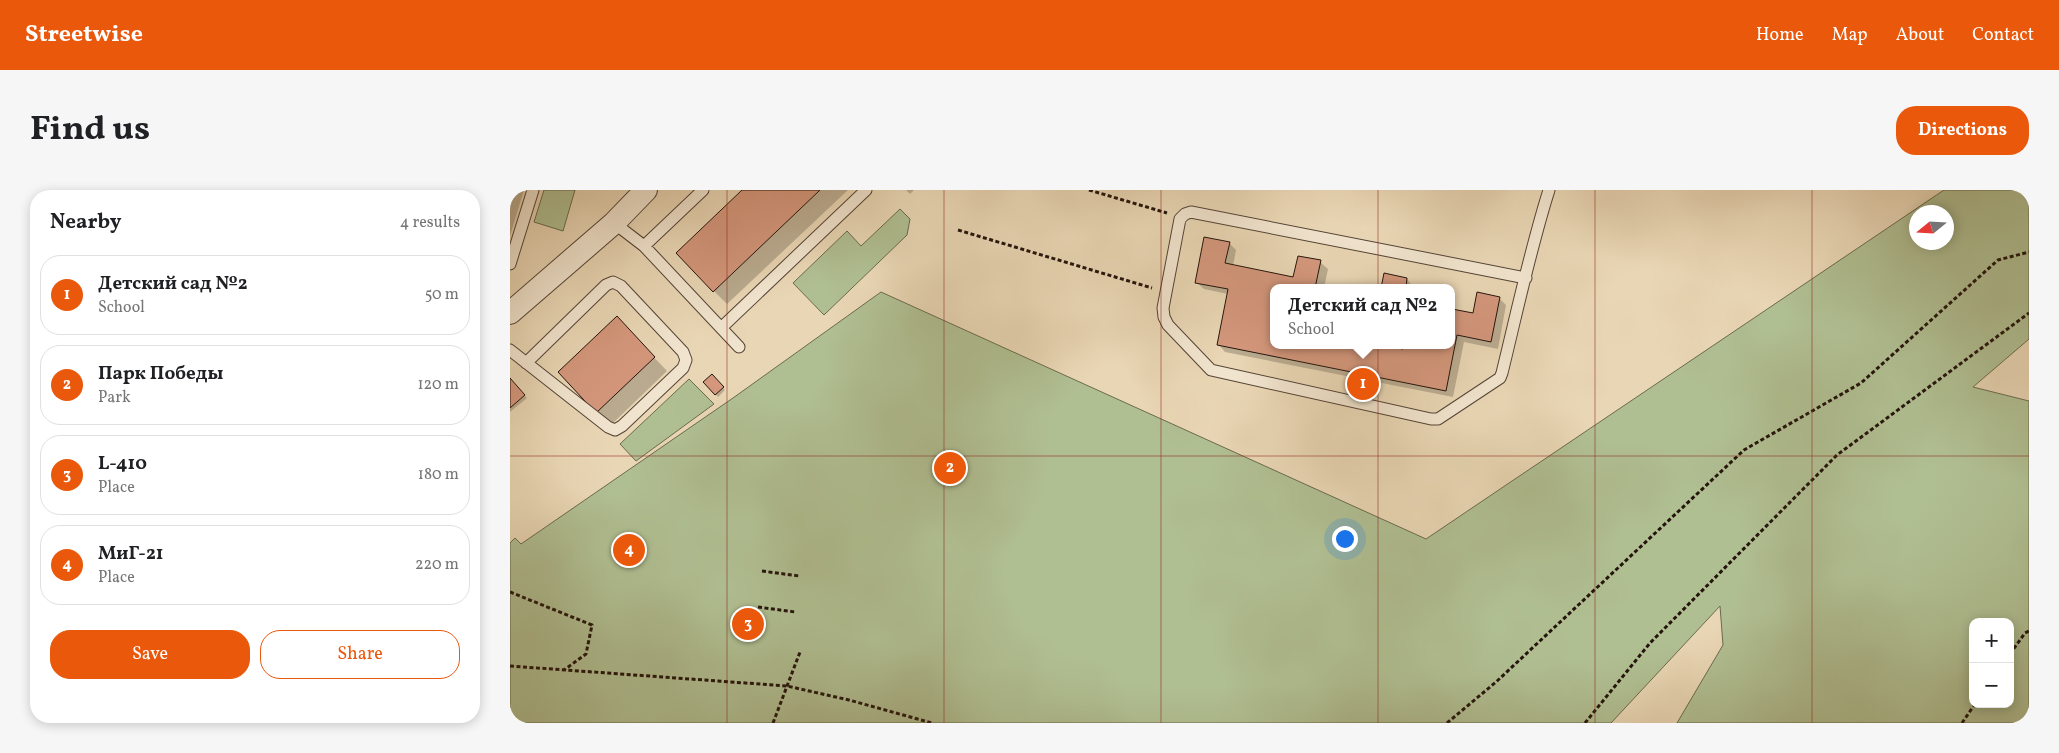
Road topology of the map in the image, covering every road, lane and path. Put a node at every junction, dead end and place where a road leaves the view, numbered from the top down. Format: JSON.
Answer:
{"nodes":[{"id":1,"x":533,"y":190,"type":"edge"},
{"id":2,"x":646,"y":190,"type":"edge"},
{"id":3,"x":703,"y":190,"type":"edge"},
{"id":4,"x":866,"y":190,"type":"edge"},
{"id":5,"x":1089,"y":190,"type":"edge"},
{"id":6,"x":1550,"y":190,"type":"edge"},
{"id":7,"x":1182,"y":218,"type":"junction"},
{"id":8,"x":614,"y":223,"type":"junction"},
{"id":9,"x":958,"y":230,"type":"dead end"},
{"id":10,"x":644,"y":246,"type":"junction"},
{"id":11,"x":2029,"y":252,"type":"edge"},
{"id":12,"x":510,"y":264,"type":"edge"},
{"id":13,"x":1526,"y":278,"type":"junction"},
{"id":14,"x":1167,"y":292,"type":"junction"},
{"id":15,"x":510,"y":313,"type":"edge"},
{"id":16,"x":2029,"y":313,"type":"edge"},
{"id":17,"x":721,"y":328,"type":"junction"},
{"id":18,"x":739,"y":347,"type":"dead end"},
{"id":19,"x":510,"y":350,"type":"edge"},
{"id":20,"x":526,"y":362,"type":"junction"},
{"id":21,"x":762,"y":570,"type":"dead end"},
{"id":22,"x":799,"y":576,"type":"dead end"},
{"id":23,"x":510,"y":592,"type":"edge"},
{"id":24,"x":758,"y":608,"type":"dead end"},
{"id":25,"x":795,"y":612,"type":"dead end"},
{"id":26,"x":2029,"y":631,"type":"edge"},
{"id":27,"x":2014,"y":648,"type":"edge"},
{"id":28,"x":800,"y":652,"type":"dead end"},
{"id":29,"x":510,"y":666,"type":"edge"},
{"id":30,"x":564,"y":670,"type":"junction"},
{"id":31,"x":787,"y":686,"type":"junction"},
{"id":32,"x":1972,"y":708,"type":"edge"},
{"id":33,"x":773,"y":723,"type":"edge"},
{"id":34,"x":932,"y":723,"type":"edge"},
{"id":35,"x":1447,"y":723,"type":"edge"},
{"id":36,"x":1585,"y":723,"type":"edge"},
{"id":37,"x":1962,"y":723,"type":"edge"}],
"edges":[{"from":1,"to":12,"type":"lane"},
{"from":2,"to":8,"type":"street"},
{"from":3,"to":10,"type":"lane"},
{"from":4,"to":17,"type":"lane"},
{"from":5,"to":7,"type":"path"},
{"from":6,"to":13,"type":"lane"},
{"from":7,"to":13,"type":"lane"},
{"from":7,"to":14,"type":"lane"},
{"from":8,"to":10,"type":"lane"},
{"from":8,"to":15,"type":"street"},
{"from":9,"to":14,"type":"path"},
{"from":10,"to":17,"type":"lane"},
{"from":11,"to":35,"type":"path"},
{"from":13,"to":14,"type":"lane"},
{"from":16,"to":36,"type":"path"},
{"from":17,"to":18,"type":"lane"},
{"from":19,"to":20,"type":"lane"},
{"from":20,"to":20,"type":"lane"},
{"from":21,"to":22,"type":"path"},
{"from":23,"to":30,"type":"path"},
{"from":24,"to":25,"type":"path"},
{"from":26,"to":27,"type":"path"},
{"from":28,"to":31,"type":"path"},
{"from":29,"to":30,"type":"path"},
{"from":30,"to":31,"type":"path"},
{"from":31,"to":33,"type":"path"},
{"from":31,"to":34,"type":"path"},
{"from":32,"to":37,"type":"path"}]}
